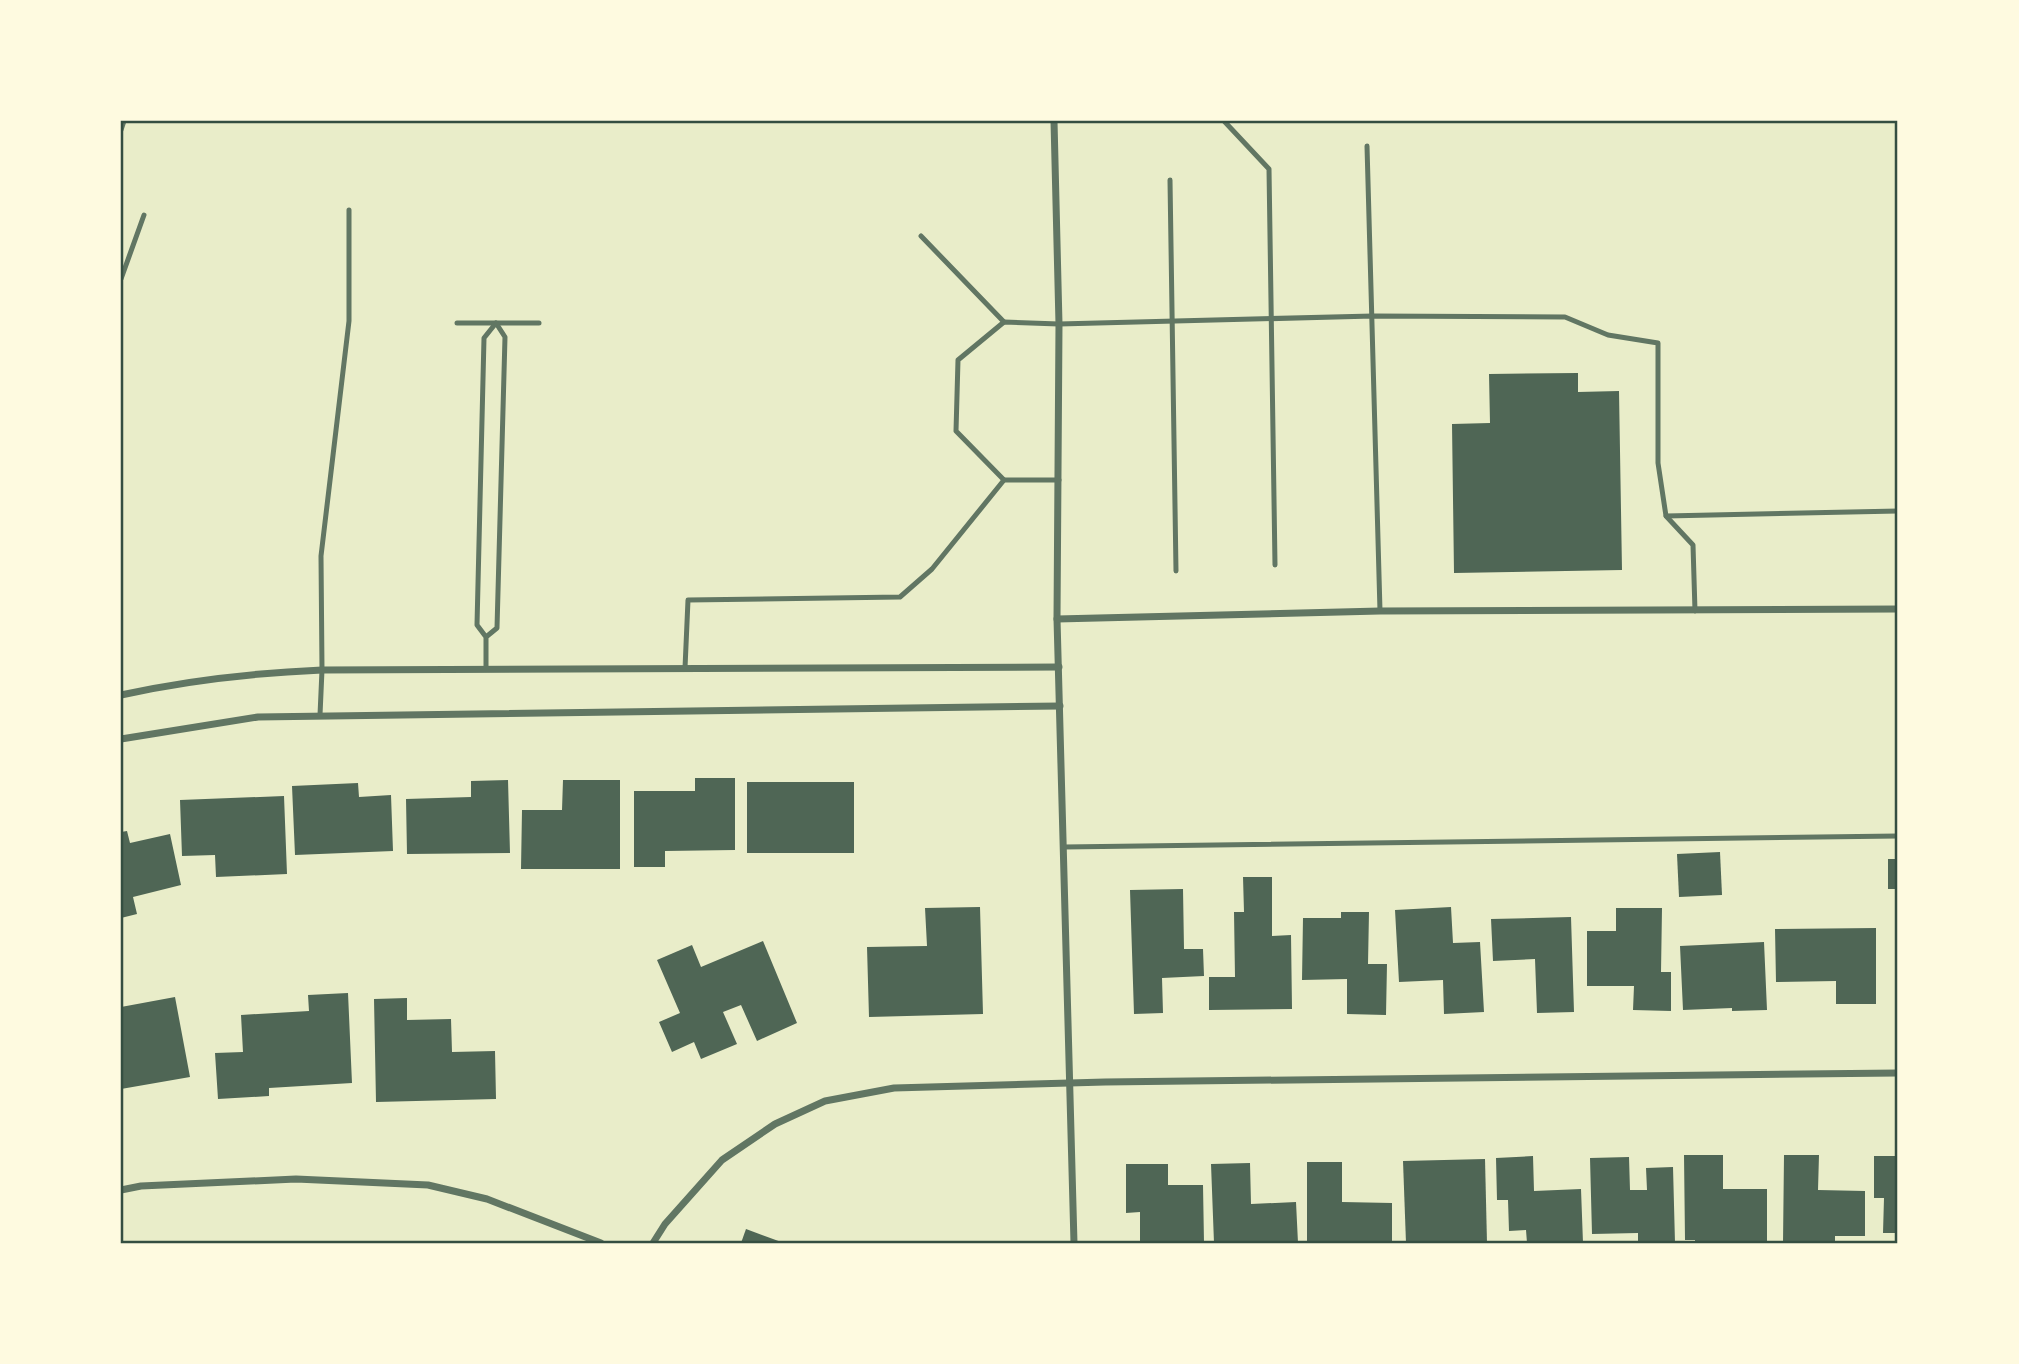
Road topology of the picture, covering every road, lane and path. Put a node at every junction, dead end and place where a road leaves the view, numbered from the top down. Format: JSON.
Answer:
{"nodes":[{"id":1,"x":124,"y":121,"type":"edge"},
{"id":2,"x":1054,"y":121,"type":"edge"},
{"id":3,"x":1224,"y":121,"type":"edge"},
{"id":4,"x":121,"y":130,"type":"edge"},
{"id":5,"x":1367,"y":146,"type":"dead end"},
{"id":6,"x":1170,"y":180,"type":"dead end"},
{"id":7,"x":349,"y":210,"type":"dead end"},
{"id":8,"x":144,"y":215,"type":"dead end"},
{"id":9,"x":921,"y":236,"type":"dead end"},
{"id":10,"x":121,"y":279,"type":"edge"},
{"id":11,"x":1373,"y":316,"type":"junction"},
{"id":12,"x":1273,"y":320,"type":"junction"},
{"id":13,"x":1172,"y":322,"type":"junction"},
{"id":14,"x":457,"y":323,"type":"dead end"},
{"id":15,"x":496,"y":323,"type":"junction"},
{"id":16,"x":539,"y":323,"type":"dead end"},
{"id":17,"x":1004,"y":323,"type":"junction"},
{"id":18,"x":1059,"y":324,"type":"junction"},
{"id":19,"x":1004,"y":480,"type":"junction"},
{"id":20,"x":1059,"y":480,"type":"junction"},
{"id":21,"x":1898,"y":511,"type":"edge"},
{"id":22,"x":1666,"y":516,"type":"junction"},
{"id":23,"x":1275,"y":565,"type":"dead end"},
{"id":24,"x":1176,"y":570,"type":"dead end"},
{"id":25,"x":1898,"y":609,"type":"edge"},
{"id":26,"x":1380,"y":611,"type":"junction"},
{"id":27,"x":1695,"y":611,"type":"junction"},
{"id":28,"x":1057,"y":619,"type":"junction"},
{"id":29,"x":486,"y":638,"type":"junction"},
{"id":30,"x":1059,"y":667,"type":"junction"},
{"id":31,"x":685,"y":668,"type":"junction"},
{"id":32,"x":486,"y":669,"type":"junction"},
{"id":33,"x":323,"y":670,"type":"junction"},
{"id":34,"x":121,"y":695,"type":"edge"},
{"id":35,"x":1060,"y":706,"type":"junction"},
{"id":36,"x":320,"y":715,"type":"junction"},
{"id":37,"x":121,"y":739,"type":"edge"},
{"id":38,"x":1898,"y":836,"type":"edge"},
{"id":39,"x":1064,"y":847,"type":"junction"},
{"id":40,"x":1898,"y":1073,"type":"edge"},
{"id":41,"x":1070,"y":1082,"type":"junction"},
{"id":42,"x":121,"y":1190,"type":"edge"},
{"id":43,"x":601,"y":1243,"type":"edge"},
{"id":44,"x":653,"y":1243,"type":"edge"},
{"id":45,"x":1074,"y":1243,"type":"edge"}],
"edges":[{"from":1,"to":4,"type":"lane"},
{"from":2,"to":18,"type":"street"},
{"from":3,"to":12,"type":"lane"},
{"from":5,"to":11,"type":"lane"},
{"from":6,"to":13,"type":"lane"},
{"from":7,"to":33,"type":"lane"},
{"from":8,"to":10,"type":"lane"},
{"from":9,"to":17,"type":"lane"},
{"from":11,"to":12,"type":"lane"},
{"from":11,"to":22,"type":"lane"},
{"from":11,"to":26,"type":"lane"},
{"from":12,"to":13,"type":"lane"},
{"from":12,"to":23,"type":"lane"},
{"from":13,"to":18,"type":"lane"},
{"from":13,"to":24,"type":"lane"},
{"from":14,"to":15,"type":"lane"},
{"from":15,"to":16,"type":"lane"},
{"from":15,"to":29,"type":"lane"},
{"from":15,"to":29,"type":"lane"},
{"from":17,"to":18,"type":"lane"},
{"from":17,"to":19,"type":"lane"},
{"from":18,"to":20,"type":"street"},
{"from":19,"to":20,"type":"lane"},
{"from":19,"to":31,"type":"lane"},
{"from":20,"to":28,"type":"street"},
{"from":21,"to":22,"type":"lane"},
{"from":22,"to":27,"type":"lane"},
{"from":25,"to":27,"type":"street"},
{"from":26,"to":27,"type":"street"},
{"from":26,"to":28,"type":"street"},
{"from":28,"to":30,"type":"street"},
{"from":29,"to":32,"type":"lane"},
{"from":30,"to":31,"type":"street"},
{"from":30,"to":35,"type":"street"},
{"from":31,"to":32,"type":"street"},
{"from":32,"to":33,"type":"street"},
{"from":33,"to":34,"type":"street"},
{"from":33,"to":36,"type":"lane"},
{"from":35,"to":36,"type":"street"},
{"from":35,"to":39,"type":"street"},
{"from":36,"to":37,"type":"street"},
{"from":38,"to":39,"type":"lane"},
{"from":39,"to":41,"type":"street"},
{"from":40,"to":41,"type":"street"},
{"from":41,"to":44,"type":"street"},
{"from":41,"to":45,"type":"street"},
{"from":42,"to":43,"type":"street"}]}
